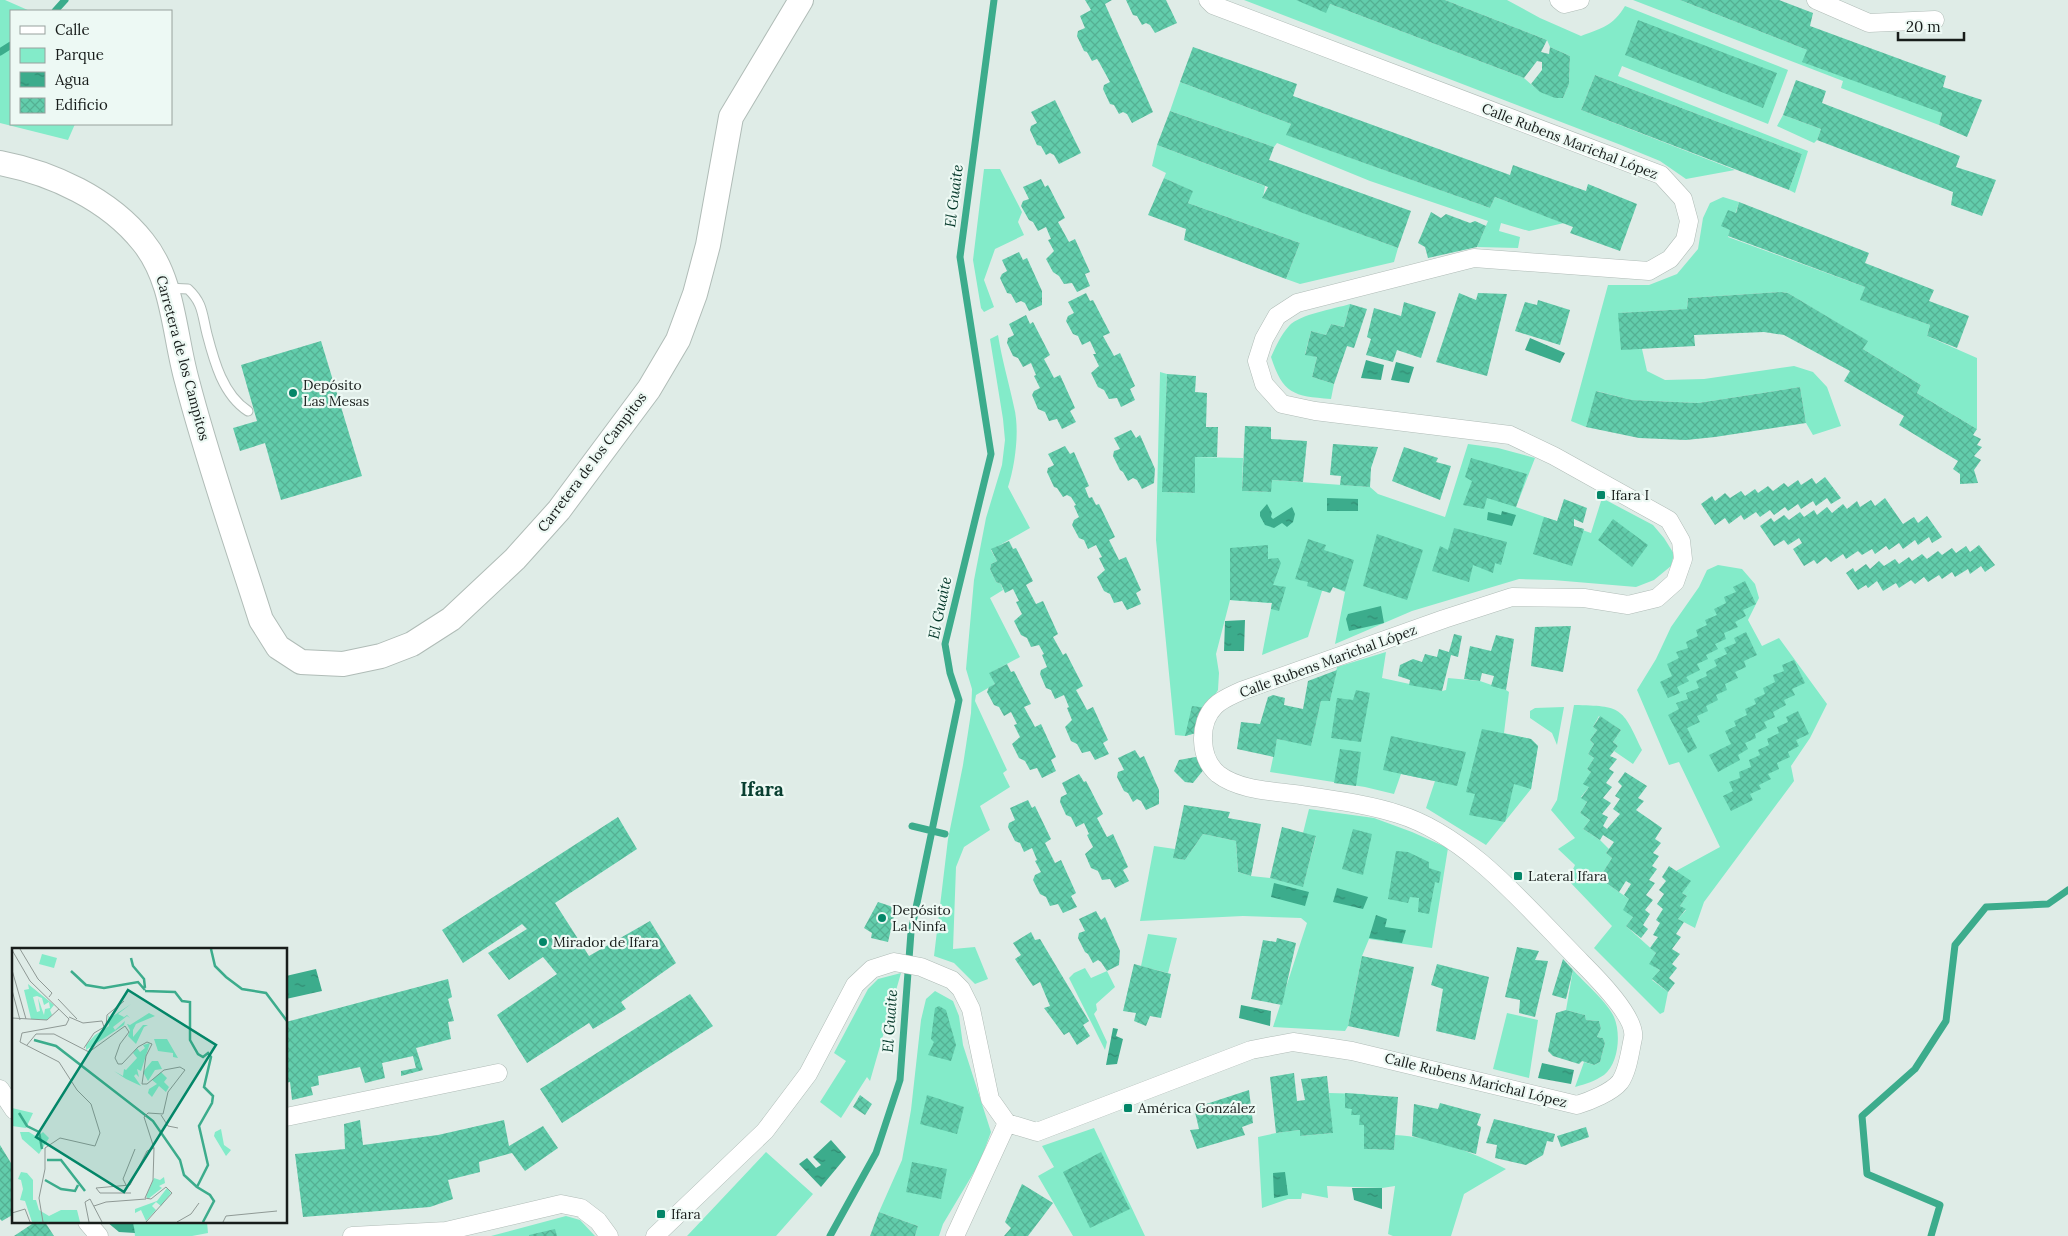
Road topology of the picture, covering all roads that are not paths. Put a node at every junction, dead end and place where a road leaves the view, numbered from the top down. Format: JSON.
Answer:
{"nodes":[{"id":1,"x":801,"y":0,"type":"edge"},
{"id":2,"x":1208,"y":0,"type":"edge"},
{"id":3,"x":1559,"y":0,"type":"edge"},
{"id":4,"x":1580,"y":0,"type":"edge"},
{"id":5,"x":1816,"y":0,"type":"edge"},
{"id":6,"x":1935,"y":20,"type":"dead end"},
{"id":7,"x":0,"y":163,"type":"edge"},
{"id":8,"x":166,"y":288,"type":"junction"},
{"id":9,"x":248,"y":411,"type":"dead end"},
{"id":10,"x":498,"y":1073,"type":"dead end"},
{"id":11,"x":0,"y":1089,"type":"edge"},
{"id":12,"x":12,"y":1107,"type":"edge"},
{"id":13,"x":288,"y":1117,"type":"edge"},
{"id":14,"x":1007,"y":1123,"type":"junction"},
{"id":15,"x":352,"y":1236,"type":"edge"},
{"id":16,"x":609,"y":1236,"type":"edge"},
{"id":17,"x":655,"y":1236,"type":"edge"},
{"id":18,"x":955,"y":1236,"type":"edge"}],
"edges":[{"from":1,"to":8,"type":"main road","name":"Carretera de los Campitos"},
{"from":2,"to":14,"type":"street","name":"Calle Rubens Marichal López"},
{"from":3,"to":4,"type":"street"},
{"from":5,"to":6,"type":"street"},
{"from":7,"to":8,"type":"main road","name":"Carretera de los Campitos"},
{"from":8,"to":9,"type":"lane"},
{"from":10,"to":13,"type":"street"},
{"from":11,"to":12,"type":"street"},
{"from":14,"to":17,"type":"street"},
{"from":14,"to":18,"type":"street"},
{"from":15,"to":16,"type":"street"}]}
